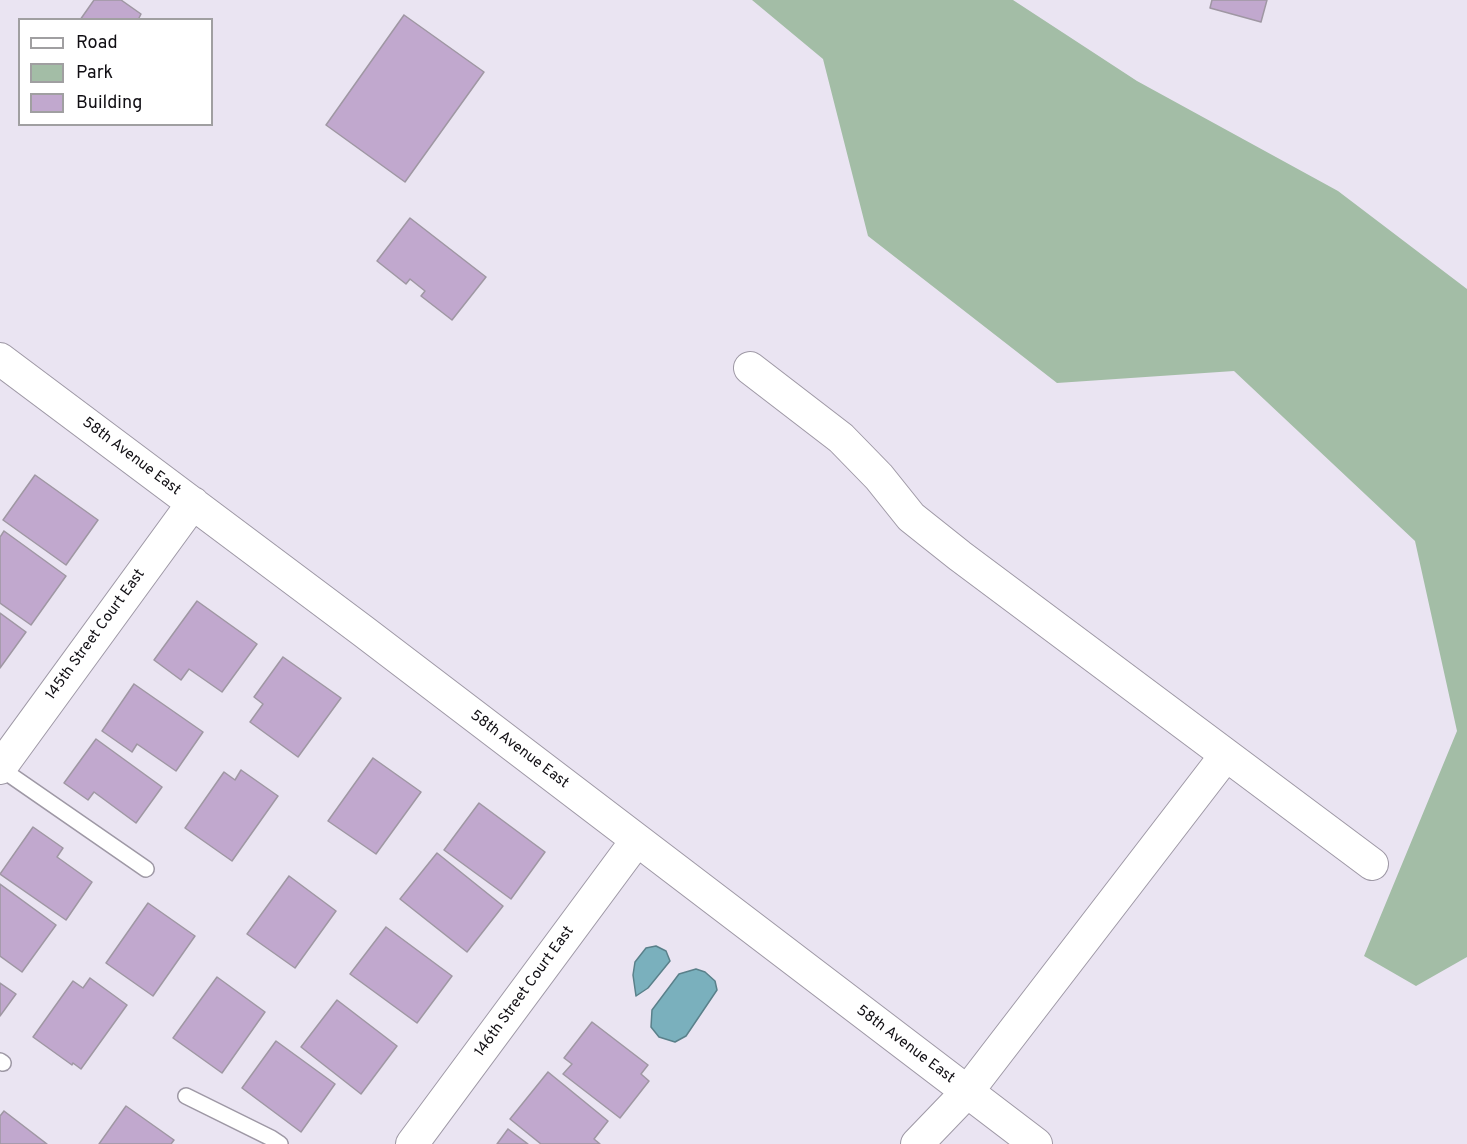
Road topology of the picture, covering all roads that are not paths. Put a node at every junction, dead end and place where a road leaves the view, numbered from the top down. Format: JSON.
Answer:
{"nodes":[{"id":1,"x":0,"y":358,"type":"edge"},
{"id":2,"x":750,"y":368,"type":"dead end"},
{"id":3,"x":193,"y":503,"type":"junction"},
{"id":4,"x":1226,"y":755,"type":"junction"},
{"id":5,"x":0,"y":768,"type":"edge"},
{"id":6,"x":637,"y":840,"type":"junction"},
{"id":7,"x":1372,"y":864,"type":"dead end"},
{"id":8,"x":146,"y":869,"type":"dead end"},
{"id":9,"x":967,"y":1092,"type":"junction"},
{"id":10,"x":186,"y":1096,"type":"dead end"},
{"id":11,"x":280,"y":1144,"type":"edge"},
{"id":12,"x":412,"y":1144,"type":"edge"},
{"id":13,"x":917,"y":1144,"type":"edge"},
{"id":14,"x":1036,"y":1144,"type":"edge"}],
"edges":[{"from":1,"to":3,"type":"street","name":"58th Avenue East"},
{"from":2,"to":4,"type":"street"},
{"from":3,"to":5,"type":"street","name":"145th Street Court East"},
{"from":3,"to":6,"type":"street","name":"58th Avenue East"},
{"from":4,"to":7,"type":"street"},
{"from":4,"to":9,"type":"street"},
{"from":5,"to":8,"type":"lane"},
{"from":6,"to":9,"type":"street","name":"58th Avenue East"},
{"from":6,"to":12,"type":"street","name":"146th Street Court East"},
{"from":9,"to":13,"type":"street"},
{"from":9,"to":14,"type":"street","name":"58th Avenue East"},
{"from":10,"to":11,"type":"lane"}]}
